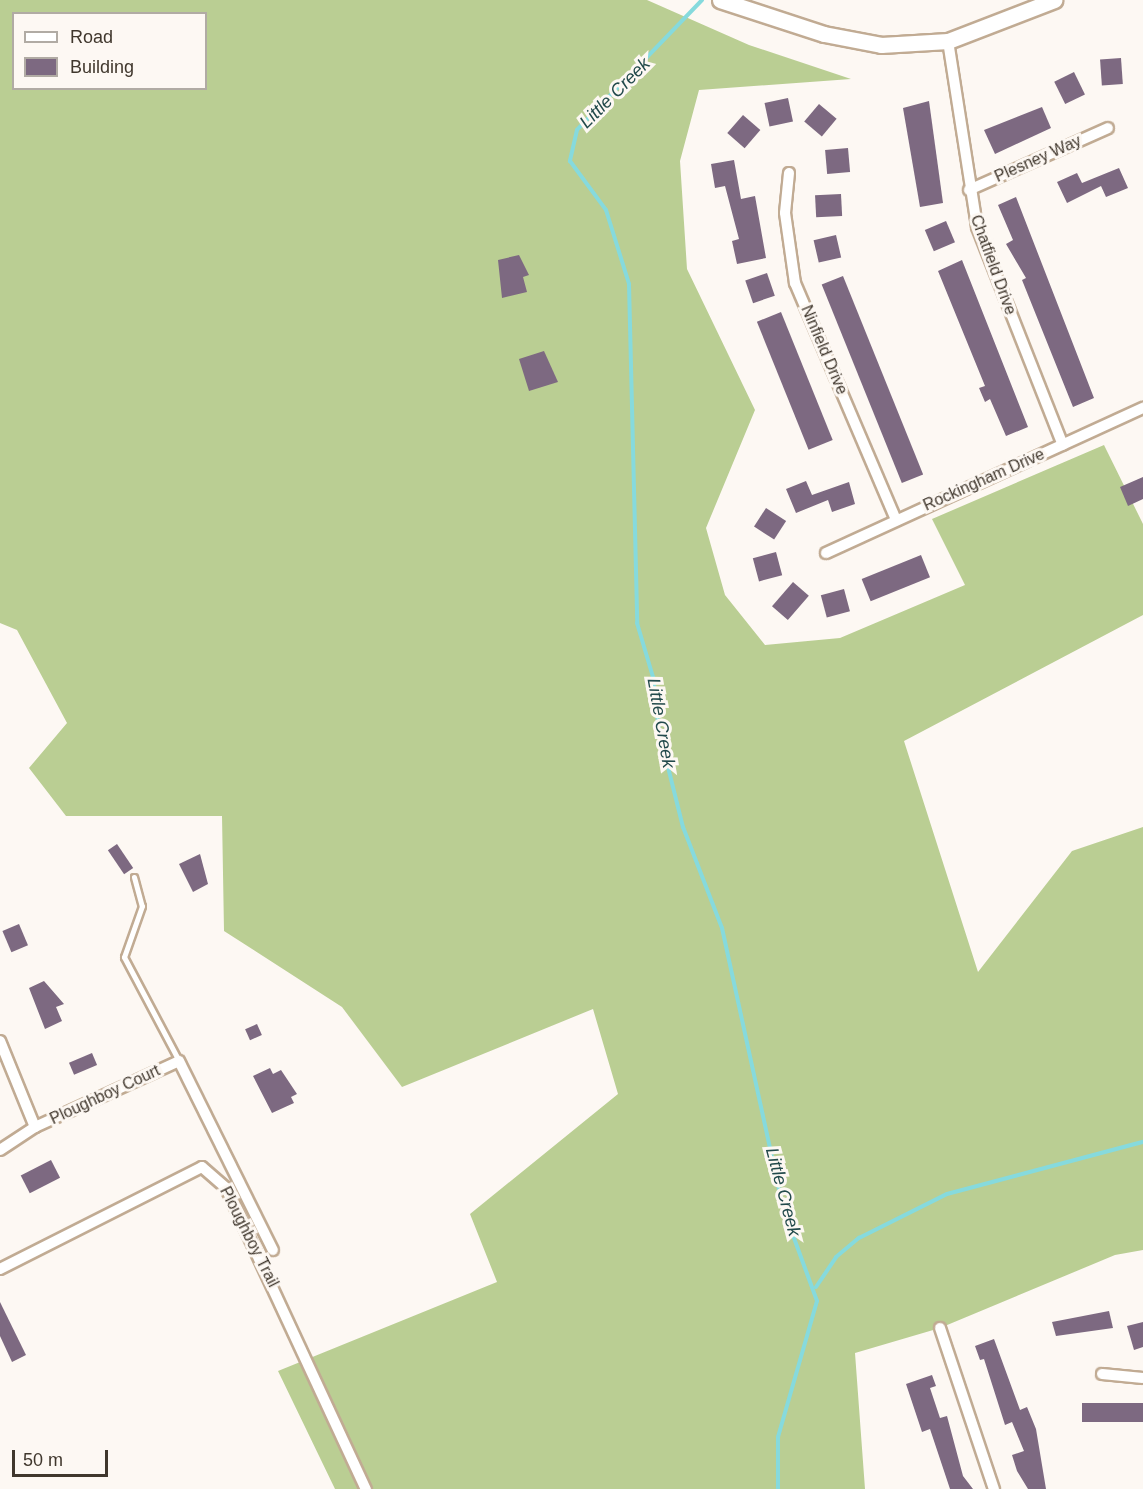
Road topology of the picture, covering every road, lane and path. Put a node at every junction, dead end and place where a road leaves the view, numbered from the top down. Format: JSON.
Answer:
{"nodes":[{"id":1,"x":720,"y":0,"type":"edge"},
{"id":2,"x":1054,"y":0,"type":"edge"},
{"id":3,"x":948,"y":41,"type":"junction"},
{"id":4,"x":1108,"y":128,"type":"dead end"},
{"id":5,"x":789,"y":173,"type":"dead end"},
{"id":6,"x":969,"y":190,"type":"junction"},
{"id":7,"x":1143,"y":408,"type":"edge"},
{"id":8,"x":1064,"y":445,"type":"junction"},
{"id":9,"x":896,"y":520,"type":"junction"},
{"id":10,"x":826,"y":553,"type":"dead end"},
{"id":11,"x":134,"y":878,"type":"dead end"},
{"id":12,"x":0,"y":1041,"type":"edge"},
{"id":13,"x":179,"y":1061,"type":"junction"},
{"id":14,"x":35,"y":1127,"type":"junction"},
{"id":15,"x":0,"y":1150,"type":"edge"},
{"id":16,"x":273,"y":1250,"type":"dead end"},
{"id":17,"x":0,"y":1269,"type":"edge"},
{"id":18,"x":940,"y":1328,"type":"dead end"},
{"id":19,"x":1102,"y":1374,"type":"dead end"},
{"id":20,"x":1143,"y":1378,"type":"edge"},
{"id":21,"x":366,"y":1489,"type":"edge"},
{"id":22,"x":994,"y":1489,"type":"edge"}],
"edges":[{"from":1,"to":3,"type":"main road"},
{"from":2,"to":3,"type":"main road"},
{"from":3,"to":6,"type":"street","name":"Chatfield Drive"},
{"from":4,"to":6,"type":"street","name":"Plesney Way"},
{"from":5,"to":9,"type":"street","name":"Ninfield Drive"},
{"from":6,"to":8,"type":"street","name":"Chatfield Drive"},
{"from":7,"to":8,"type":"street","name":"Rockingham Drive"},
{"from":8,"to":9,"type":"street","name":"Rockingham Drive"},
{"from":9,"to":10,"type":"street","name":"Rockingham Drive"},
{"from":11,"to":13,"type":"lane"},
{"from":12,"to":14,"type":"street"},
{"from":13,"to":14,"type":"street","name":"Ploughboy Court"},
{"from":13,"to":16,"type":"street","name":"Ploughboy Court"},
{"from":14,"to":15,"type":"street","name":"Ploughboy Court"},
{"from":17,"to":21,"type":"street","name":"Ploughboy Trail"},
{"from":18,"to":22,"type":"street"},
{"from":19,"to":20,"type":"street"}]}
